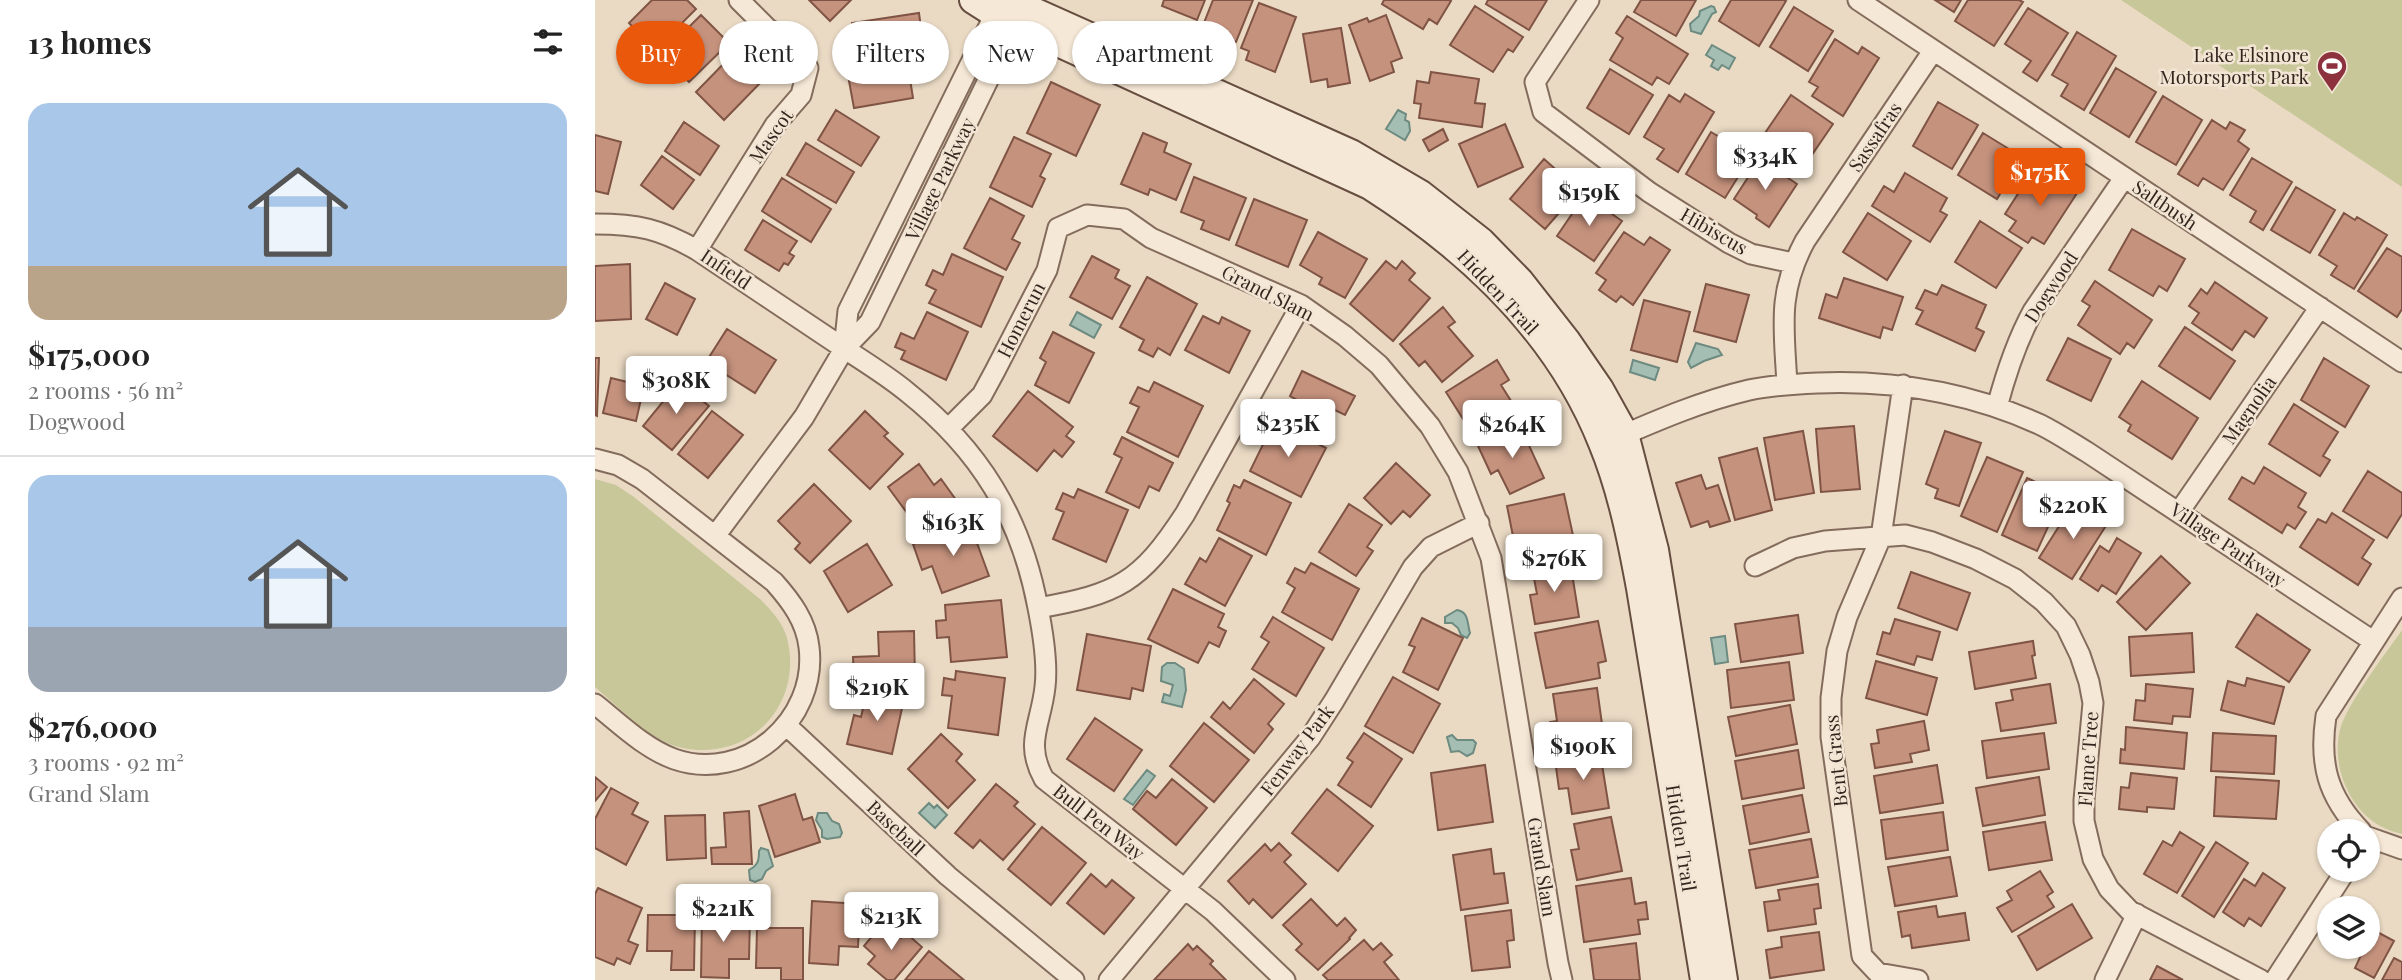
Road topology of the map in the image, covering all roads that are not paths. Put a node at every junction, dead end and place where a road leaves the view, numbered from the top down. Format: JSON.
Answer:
{"nodes":[{"id":1,"x":739,"y":0,"type":"edge"},
{"id":2,"x":973,"y":0,"type":"edge"},
{"id":3,"x":1589,"y":0,"type":"edge"},
{"id":4,"x":1859,"y":0,"type":"edge"},
{"id":5,"x":1008,"y":7,"type":"edge"},
{"id":6,"x":1933,"y":51,"type":"junction"},
{"id":7,"x":2124,"y":178,"type":"junction"},
{"id":8,"x":1087,"y":215,"type":"joint"},
{"id":9,"x":595,"y":225,"type":"edge"},
{"id":10,"x":697,"y":250,"type":"junction"},
{"id":11,"x":1793,"y":263,"type":"junction"},
{"id":12,"x":1301,"y":305,"type":"junction"},
{"id":13,"x":2320,"y":307,"type":"junction"},
{"id":14,"x":844,"y":349,"type":"junction"},
{"id":15,"x":2402,"y":362,"type":"edge"},
{"id":16,"x":1787,"y":384,"type":"junction"},
{"id":17,"x":1903,"y":385,"type":"junction"},
{"id":18,"x":1997,"y":407,"type":"junction"},
{"id":19,"x":949,"y":428,"type":"junction"},
{"id":20,"x":1614,"y":439,"type":"junction"},
{"id":21,"x":595,"y":459,"type":"edge"},
{"id":22,"x":2179,"y":512,"type":"junction"},
{"id":23,"x":1479,"y":523,"type":"junction"},
{"id":24,"x":715,"y":536,"type":"junction"},
{"id":25,"x":1881,"y":537,"type":"junction"},
{"id":26,"x":1755,"y":566,"type":"dead end"},
{"id":27,"x":2402,"y":598,"type":"edge"},
{"id":28,"x":1038,"y":608,"type":"junction"},
{"id":29,"x":2373,"y":641,"type":"junction"},
{"id":30,"x":595,"y":704,"type":"edge"},
{"id":31,"x":787,"y":726,"type":"junction"},
{"id":32,"x":2349,"y":819,"type":"edge"},
{"id":33,"x":2380,"y":841,"type":"edge"},
{"id":34,"x":2402,"y":849,"type":"edge"},
{"id":35,"x":2338,"y":882,"type":"edge"},
{"id":36,"x":1185,"y":889,"type":"junction"},
{"id":37,"x":2137,"y":914,"type":"junction"},
{"id":38,"x":1074,"y":980,"type":"edge"},
{"id":39,"x":1109,"y":980,"type":"edge"},
{"id":40,"x":1285,"y":980,"type":"edge"},
{"id":41,"x":1562,"y":980,"type":"edge"},
{"id":42,"x":1704,"y":980,"type":"edge"},
{"id":43,"x":1724,"y":980,"type":"edge"},
{"id":44,"x":1917,"y":980,"type":"edge"},
{"id":45,"x":2105,"y":980,"type":"edge"},
{"id":46,"x":2261,"y":980,"type":"edge"},
{"id":47,"x":2276,"y":980,"type":"edge"}],
"edges":[{"from":1,"to":10,"type":"street","name":"Mascot"},
{"from":2,"to":5,"type":"street","name":"Hidden Trail"},
{"from":3,"to":11,"type":"street","name":"Hibiscus"},
{"from":4,"to":6,"type":"street","name":"Saltbush"},
{"from":5,"to":14,"type":"street","name":"Village Parkway"},
{"from":5,"to":20,"type":"street","name":"Hidden Trail"},
{"from":6,"to":7,"type":"street","name":"Saltbush"},
{"from":6,"to":11,"type":"street","name":"Sassafras"},
{"from":7,"to":13,"type":"street","name":"Saltbush"},
{"from":7,"to":18,"type":"street","name":"Dogwood"},
{"from":8,"to":12,"type":"street","name":"Grand Slam"},
{"from":8,"to":19,"type":"street","name":"Homerun"},
{"from":9,"to":10,"type":"street","name":"Infield"},
{"from":10,"to":14,"type":"street","name":"Infield"},
{"from":11,"to":16,"type":"street","name":"Sassafras"},
{"from":12,"to":23,"type":"street","name":"Grand Slam"},
{"from":12,"to":28,"type":"street"},
{"from":13,"to":15,"type":"street","name":"Saltbush"},
{"from":13,"to":22,"type":"street","name":"Magnolia"},
{"from":14,"to":19,"type":"street","name":"Bull Pen Way"},
{"from":14,"to":24,"type":"street","name":"Village Parkway"},
{"from":16,"to":17,"type":"street","name":"Village Parkway"},
{"from":16,"to":20,"type":"street","name":"Village Parkway"},
{"from":17,"to":18,"type":"street","name":"Village Parkway"},
{"from":17,"to":25,"type":"street","name":"Bent Grass"},
{"from":18,"to":22,"type":"street","name":"Village Parkway"},
{"from":19,"to":28,"type":"street","name":"Bull Pen Way"},
{"from":20,"to":42,"type":"street","name":"Hidden Trail"},
{"from":20,"to":43,"type":"street","name":"Hidden Trail"},
{"from":21,"to":24,"type":"street"},
{"from":22,"to":29,"type":"street","name":"Village Parkway"},
{"from":23,"to":36,"type":"street","name":"Fenway Park"},
{"from":23,"to":41,"type":"street","name":"Grand Slam"},
{"from":24,"to":31,"type":"street"},
{"from":25,"to":26,"type":"street","name":"Flame Tree"},
{"from":25,"to":37,"type":"street","name":"Flame Tree"},
{"from":25,"to":44,"type":"street","name":"Bent Grass"},
{"from":27,"to":29,"type":"street"},
{"from":28,"to":36,"type":"street","name":"Bull Pen Way"},
{"from":29,"to":32,"type":"street"},
{"from":30,"to":31,"type":"street"},
{"from":31,"to":38,"type":"street","name":"Baseball"},
{"from":33,"to":34,"type":"street"},
{"from":35,"to":47,"type":"street"},
{"from":36,"to":39,"type":"street","name":"Fenway Park"},
{"from":36,"to":40,"type":"street","name":"Bull Pen Way"},
{"from":37,"to":45,"type":"street"},
{"from":37,"to":46,"type":"street","name":"Flame Tree"}]}
